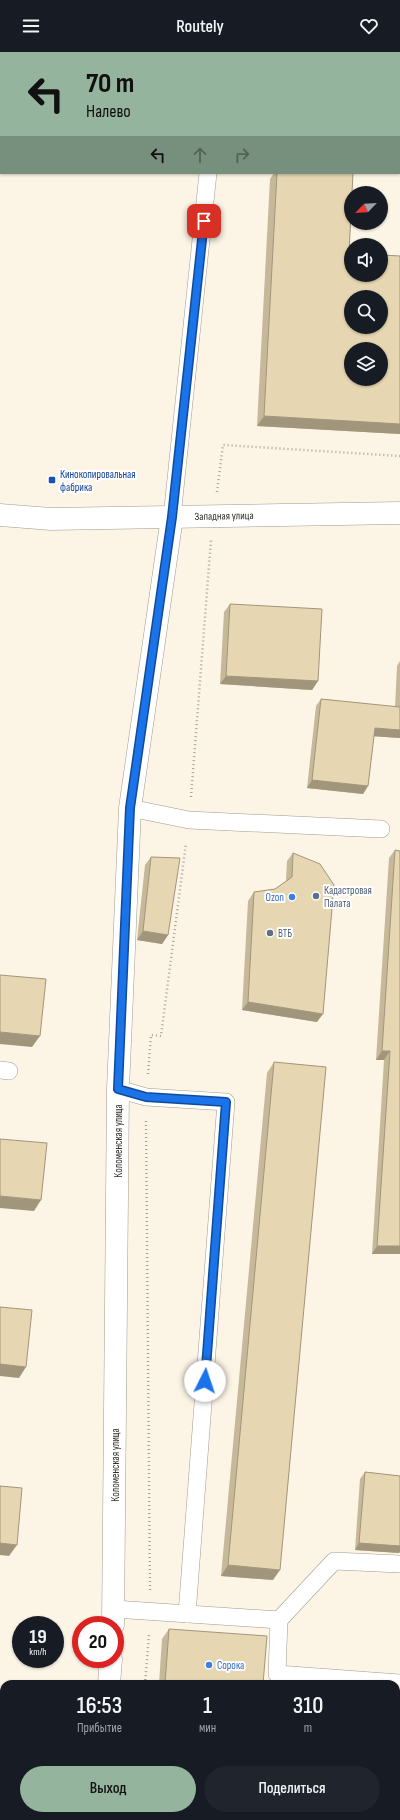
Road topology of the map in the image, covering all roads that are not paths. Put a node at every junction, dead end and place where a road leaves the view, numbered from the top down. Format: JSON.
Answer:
{"nodes":[{"id":1,"x":208,"y":174,"type":"edge"},
{"id":2,"x":400,"y":513,"type":"edge"},
{"id":3,"x":0,"y":515,"type":"edge"},
{"id":4,"x":172,"y":517,"type":"junction"},
{"id":5,"x":130,"y":808,"type":"junction"},
{"id":6,"x":381,"y":829,"type":"dead end"},
{"id":7,"x":118,"y":1089,"type":"junction"},
{"id":8,"x":400,"y":1564,"type":"edge"},
{"id":9,"x":187,"y":1614,"type":"junction"},
{"id":10,"x":114,"y":1616,"type":"edge"},
{"id":11,"x":121,"y":1616,"type":"edge"},
{"id":12,"x":279,"y":1620,"type":"junction"},
{"id":13,"x":110,"y":1668,"type":"edge"},
{"id":14,"x":109,"y":1680,"type":"edge"},
{"id":15,"x":359,"y":1680,"type":"edge"}],
"edges":[{"from":1,"to":4,"type":"lane"},
{"from":2,"to":4,"type":"street","name":"Западная улица"},
{"from":3,"to":4,"type":"street","name":"Западная улица"},
{"from":4,"to":5,"type":"street","name":"Коломенская улица"},
{"from":5,"to":6,"type":"lane"},
{"from":5,"to":7,"type":"street","name":"Коломенская улица"},
{"from":7,"to":9,"type":"lane"},
{"from":7,"to":10,"type":"street","name":"Коломенская улица"},
{"from":8,"to":12,"type":"lane"},
{"from":9,"to":11,"type":"lane"},
{"from":9,"to":12,"type":"lane"},
{"from":12,"to":15,"type":"lane"},
{"from":13,"to":14,"type":"street"}]}
